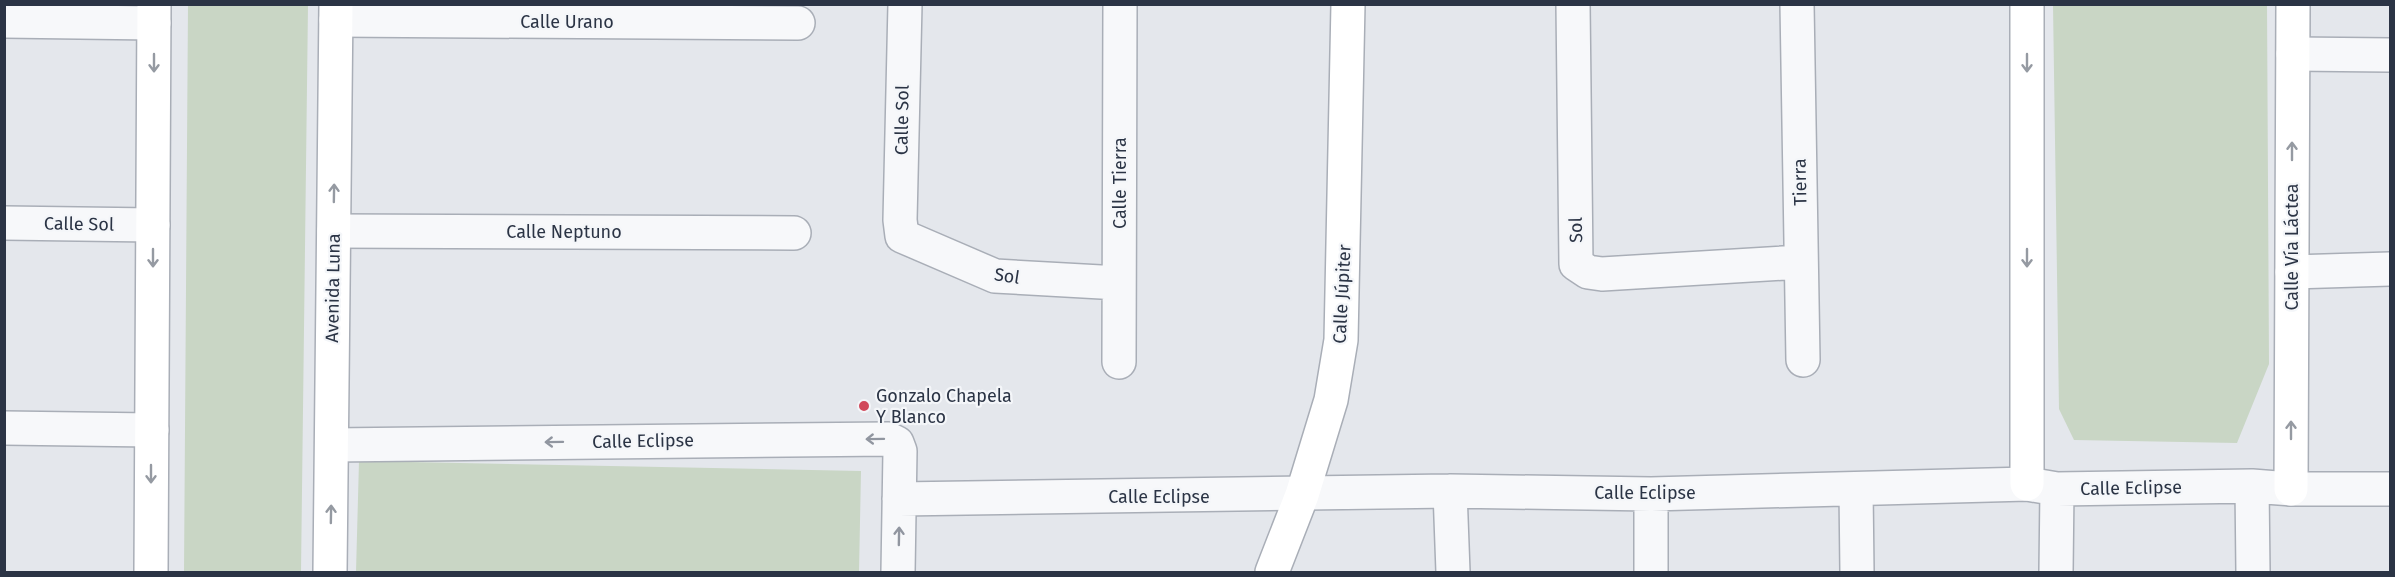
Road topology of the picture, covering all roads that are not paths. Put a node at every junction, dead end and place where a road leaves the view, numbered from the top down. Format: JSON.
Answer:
{"nodes":[{"id":1,"x":904,"y":4,"type":"edge"},
{"id":2,"x":1120,"y":4,"type":"edge"},
{"id":3,"x":1348,"y":4,"type":"edge"},
{"id":4,"x":1573,"y":4,"type":"edge"},
{"id":5,"x":1797,"y":4,"type":"edge"},
{"id":6,"x":2027,"y":4,"type":"edge"},
{"id":7,"x":2293,"y":4,"type":"edge"},
{"id":8,"x":336,"y":12,"type":"edge"},
{"id":9,"x":154,"y":14,"type":"edge"},
{"id":10,"x":4,"y":21,"type":"edge"},
{"id":11,"x":798,"y":23,"type":"dead end"},
{"id":12,"x":2293,"y":54,"type":"junction"},
{"id":13,"x":2391,"y":55,"type":"edge"},
{"id":14,"x":4,"y":223,"type":"edge"},
{"id":15,"x":153,"y":225,"type":"junction"},
{"id":16,"x":334,"y":231,"type":"junction"},
{"id":17,"x":794,"y":233,"type":"dead end"},
{"id":18,"x":902,"y":236,"type":"joint"},
{"id":19,"x":1801,"y":262,"type":"junction"},
{"id":20,"x":2391,"y":269,"type":"edge"},
{"id":21,"x":2292,"y":272,"type":"junction"},
{"id":22,"x":1119,"y":283,"type":"junction"},
{"id":23,"x":1803,"y":360,"type":"dead end"},
{"id":24,"x":1119,"y":362,"type":"dead end"},
{"id":25,"x":4,"y":428,"type":"edge"},
{"id":26,"x":152,"y":430,"type":"junction"},
{"id":27,"x":332,"y":445,"type":"junction"},
{"id":28,"x":2042,"y":486,"type":"junction"},
{"id":29,"x":2252,"y":486,"type":"junction"},
{"id":30,"x":1856,"y":489,"type":"junction"},
{"id":31,"x":2291,"y":489,"type":"junction"},
{"id":32,"x":2391,"y":489,"type":"edge"},
{"id":33,"x":1450,"y":491,"type":"junction"},
{"id":34,"x":1651,"y":494,"type":"junction"},
{"id":35,"x":1302,"y":495,"type":"junction"},
{"id":36,"x":899,"y":499,"type":"junction"},
{"id":37,"x":151,"y":573,"type":"edge"},
{"id":38,"x":330,"y":573,"type":"edge"},
{"id":39,"x":898,"y":573,"type":"edge"},
{"id":40,"x":1272,"y":573,"type":"edge"},
{"id":41,"x":1453,"y":573,"type":"edge"},
{"id":42,"x":1652,"y":573,"type":"edge"},
{"id":43,"x":1857,"y":573,"type":"edge"},
{"id":44,"x":2055,"y":573,"type":"edge"},
{"id":45,"x":2253,"y":573,"type":"edge"}],
"edges":[{"from":1,"to":18,"type":"street","name":"Calle Sol"},
{"from":2,"to":22,"type":"street","name":"Calle Tierra"},
{"from":3,"to":35,"type":"street","name":"Calle Júpiter"},
{"from":4,"to":19,"type":"street","name":"Sol"},
{"from":5,"to":19,"type":"street","name":"Tierra"},
{"from":6,"to":28,"type":"street","one_way":true},
{"from":7,"to":12,"type":"street","name":"Calle Vía Láctea"},
{"from":8,"to":11,"type":"street","name":"Calle Urano"},
{"from":16,"to":8,"type":"street","name":"Avenida Luna","one_way":true},
{"from":9,"to":10,"type":"street"},
{"from":9,"to":15,"type":"street","one_way":true},
{"from":12,"to":13,"type":"street"},
{"from":21,"to":12,"type":"street","name":"Calle Vía Láctea","one_way":true},
{"from":14,"to":15,"type":"street","name":"Calle Sol"},
{"from":15,"to":26,"type":"street","one_way":true},
{"from":16,"to":17,"type":"street","name":"Calle Neptuno"},
{"from":16,"to":27,"type":"street","name":"Avenida Luna"},
{"from":18,"to":22,"type":"street","name":"Sol"},
{"from":19,"to":23,"type":"street","name":"Tierra"},
{"from":20,"to":21,"type":"street"},
{"from":31,"to":21,"type":"street","name":"Calle Vía Láctea","one_way":true},
{"from":22,"to":24,"type":"street","name":"Calle Tierra"},
{"from":25,"to":26,"type":"street"},
{"from":26,"to":37,"type":"street","one_way":true},
{"from":36,"to":27,"type":"street","name":"Calle Eclipse","one_way":true},
{"from":38,"to":27,"type":"street","name":"Avenida Luna","one_way":true},
{"from":28,"to":29,"type":"street","name":"Calle Eclipse"},
{"from":28,"to":30,"type":"street","name":"Calle Eclipse"},
{"from":28,"to":44,"type":"street"},
{"from":29,"to":31,"type":"street","name":"Calle Eclipse"},
{"from":29,"to":45,"type":"street"},
{"from":30,"to":34,"type":"street","name":"Calle Eclipse"},
{"from":30,"to":43,"type":"street"},
{"from":31,"to":32,"type":"street","name":"Calle Eclipse"},
{"from":33,"to":34,"type":"street","name":"Calle Eclipse"},
{"from":33,"to":35,"type":"street","name":"Calle Eclipse"},
{"from":33,"to":41,"type":"street"},
{"from":34,"to":42,"type":"street"},
{"from":35,"to":36,"type":"street","name":"Calle Eclipse"},
{"from":35,"to":40,"type":"street","name":"Calle Júpiter"},
{"from":39,"to":36,"type":"street","name":"Calle Eclipse","one_way":true}]}
